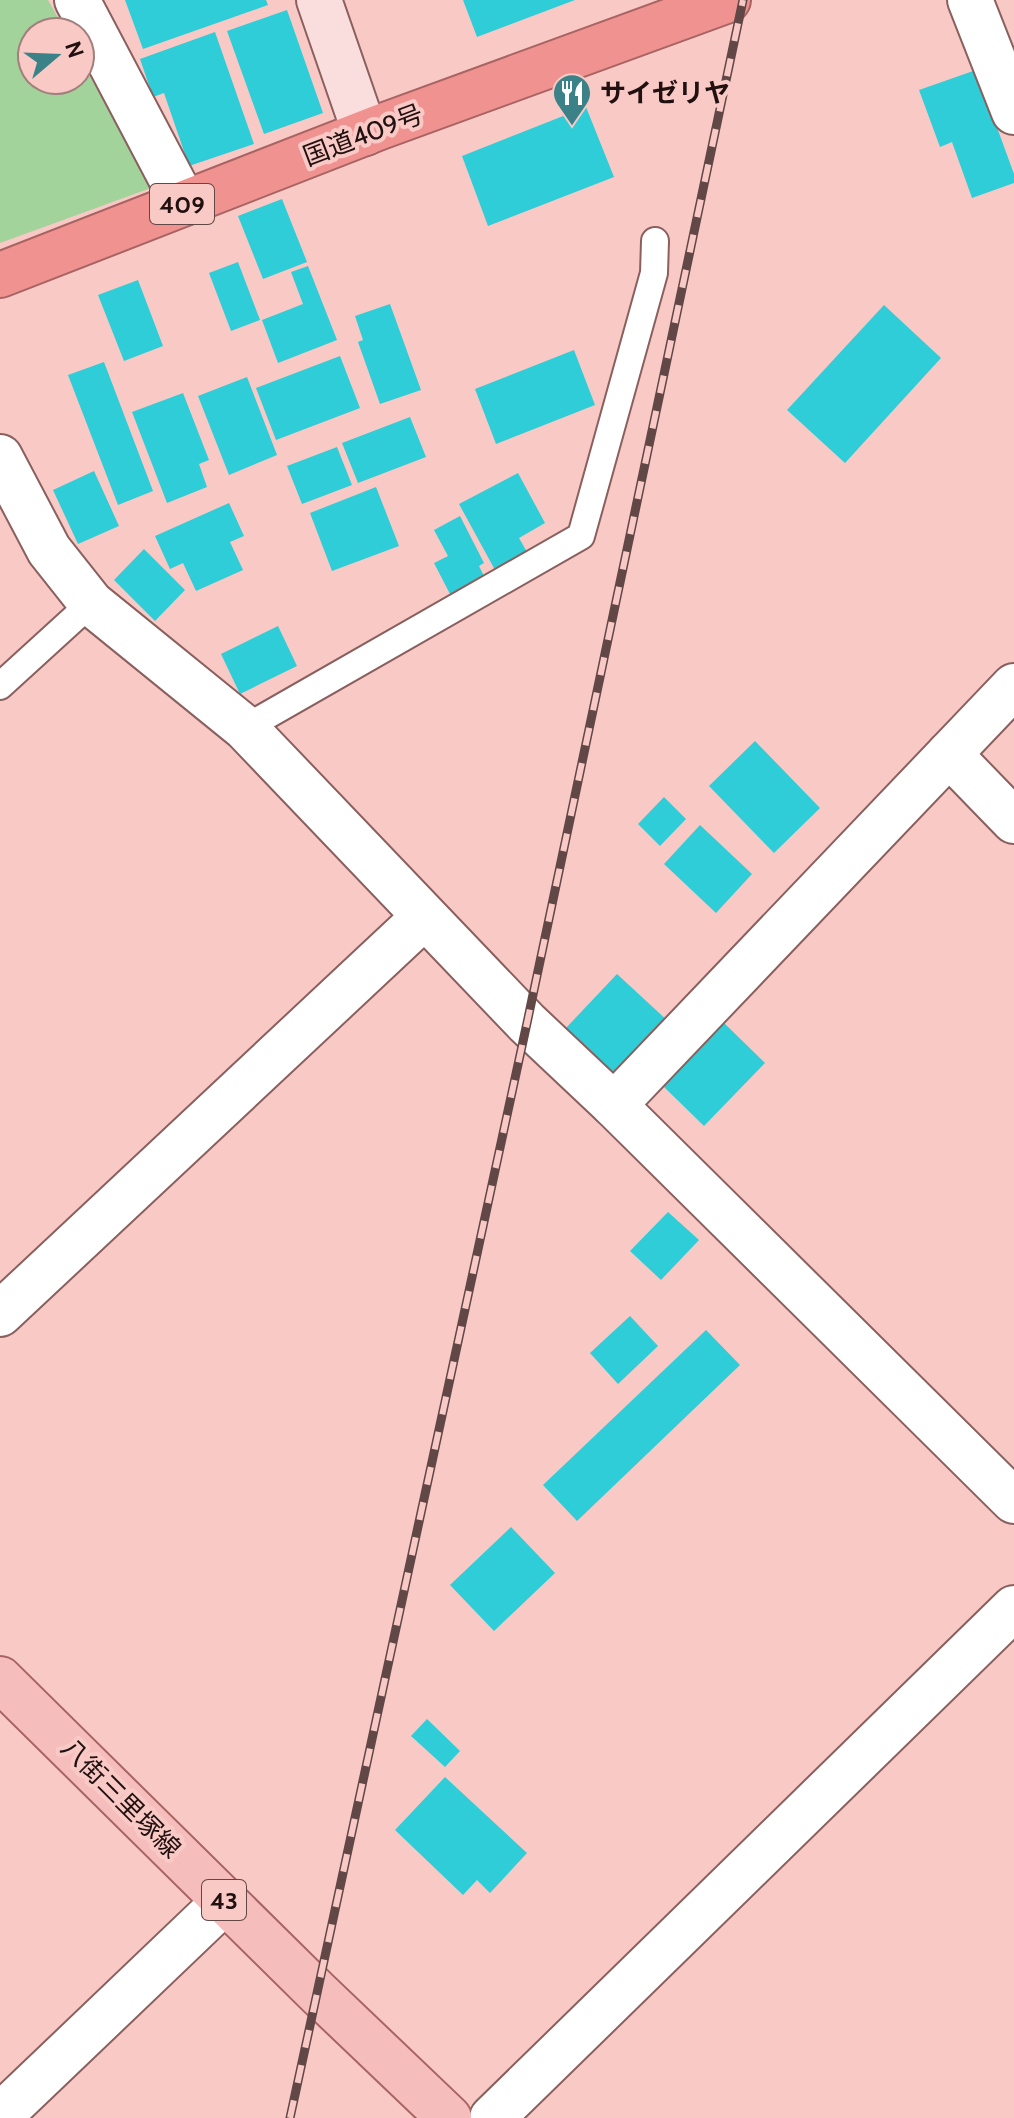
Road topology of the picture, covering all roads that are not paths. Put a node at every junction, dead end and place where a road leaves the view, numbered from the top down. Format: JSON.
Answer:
{"nodes":[{"id":1,"x":77,"y":0,"type":"edge"},
{"id":2,"x":319,"y":0,"type":"edge"},
{"id":3,"x":970,"y":0,"type":"edge"},
{"id":4,"x":701,"y":5,"type":"edge"},
{"id":5,"x":1014,"y":112,"type":"edge"},
{"id":6,"x":365,"y":133,"type":"junction"},
{"id":7,"x":184,"y":203,"type":"junction"},
{"id":8,"x":655,"y":241,"type":"dead end"},
{"id":9,"x":0,"y":275,"type":"edge"},
{"id":10,"x":0,"y":457,"type":"edge"},
{"id":11,"x":91,"y":603,"type":"junction"},
{"id":12,"x":0,"y":686,"type":"edge"},
{"id":13,"x":1014,"y":686,"type":"edge"},
{"id":14,"x":245,"y":728,"type":"junction"},
{"id":15,"x":949,"y":754,"type":"junction"},
{"id":16,"x":1014,"y":821,"type":"edge"},
{"id":17,"x":424,"y":917,"type":"junction"},
{"id":18,"x":614,"y":1105,"type":"junction"},
{"id":19,"x":0,"y":1314,"type":"edge"},
{"id":20,"x":1014,"y":1501,"type":"edge"},
{"id":21,"x":1014,"y":1608,"type":"edge"},
{"id":22,"x":0,"y":1679,"type":"edge"},
{"id":23,"x":225,"y":1901,"type":"junction"},
{"id":24,"x":0,"y":2116,"type":"edge"},
{"id":25,"x":449,"y":2118,"type":"edge"},
{"id":26,"x":492,"y":2118,"type":"edge"}],
"edges":[{"from":1,"to":7,"type":"street"},
{"from":2,"to":6,"type":"street"},
{"from":3,"to":5,"type":"street"},
{"from":4,"to":6,"type":"highway","name":"国道409号","number":"409"},
{"from":6,"to":7,"type":"highway","name":"国道409号","number":"409"},
{"from":7,"to":9,"type":"highway","name":"国道409号","number":"409"},
{"from":8,"to":14,"type":"lane"},
{"from":10,"to":11,"type":"street"},
{"from":11,"to":12,"type":"lane"},
{"from":11,"to":14,"type":"street"},
{"from":13,"to":15,"type":"street"},
{"from":14,"to":17,"type":"street"},
{"from":15,"to":16,"type":"street"},
{"from":15,"to":18,"type":"street"},
{"from":17,"to":18,"type":"street"},
{"from":17,"to":19,"type":"street"},
{"from":18,"to":20,"type":"street"},
{"from":21,"to":26,"type":"street"},
{"from":22,"to":23,"type":"main road","name":"八街三里塚線","number":"43"},
{"from":23,"to":24,"type":"street"},
{"from":23,"to":25,"type":"main road","name":"八街三里塚線","number":"43"}]}
